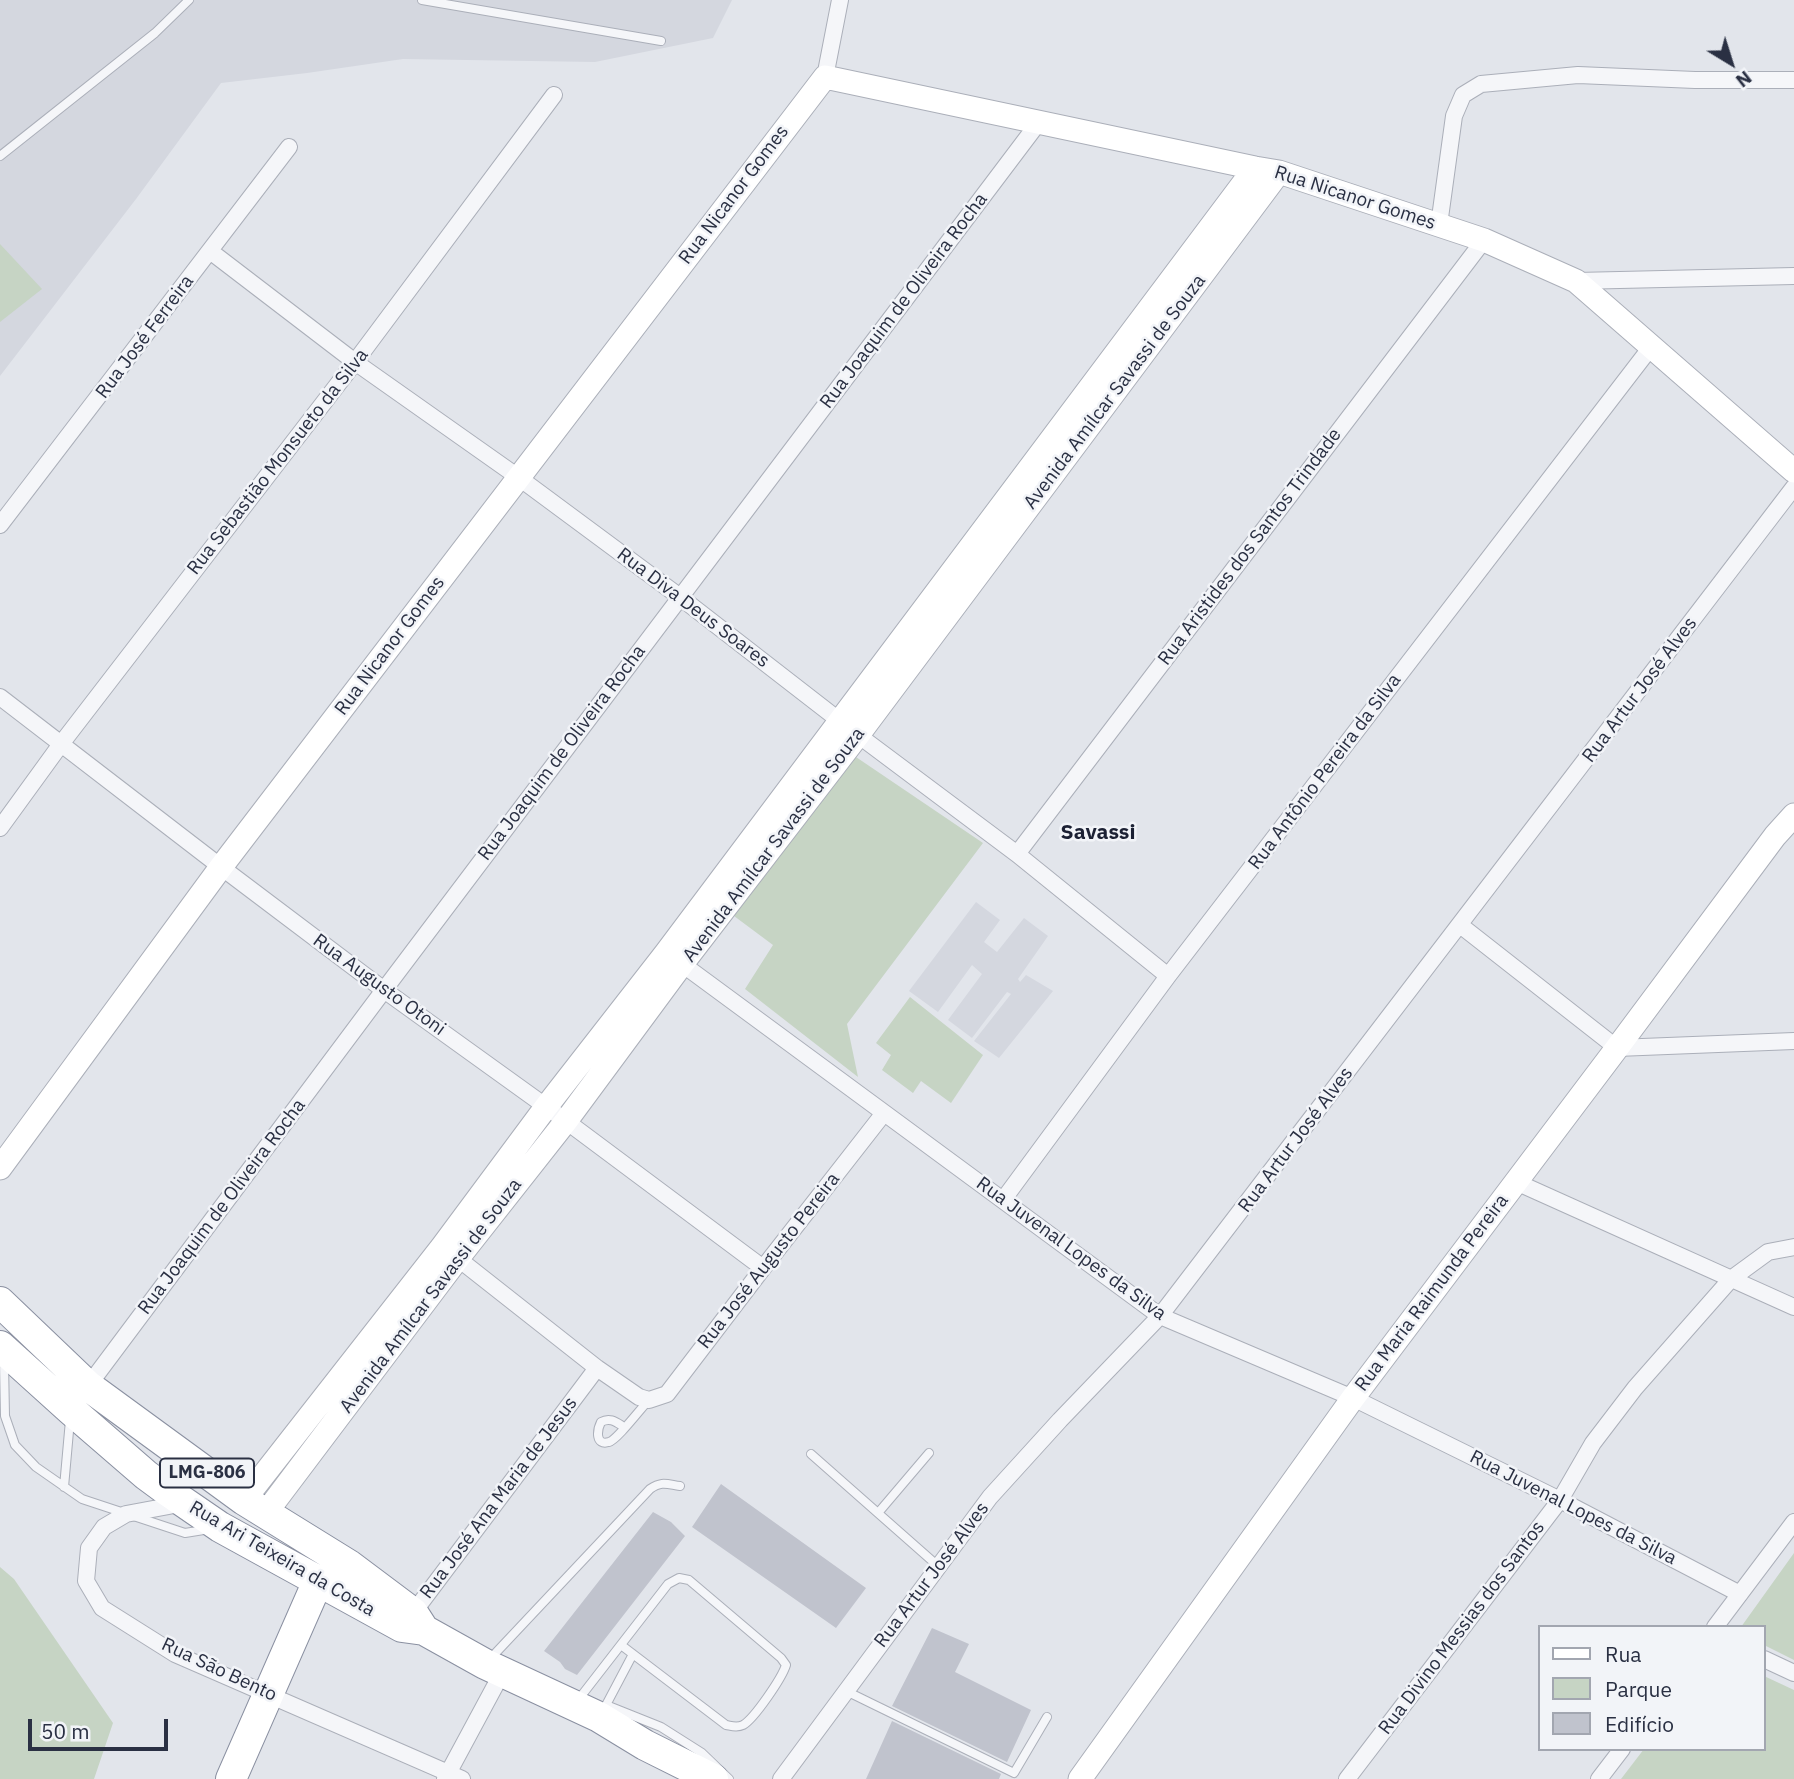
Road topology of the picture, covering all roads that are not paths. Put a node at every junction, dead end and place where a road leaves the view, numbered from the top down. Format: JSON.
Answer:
{"nodes":[{"id":1,"x":189,"y":0,"type":"edge"},
{"id":2,"x":422,"y":0,"type":"edge"},
{"id":3,"x":840,"y":0,"type":"edge"},
{"id":4,"x":661,"y":41,"type":"dead end"},
{"id":5,"x":825,"y":77,"type":"junction"},
{"id":6,"x":1794,"y":80,"type":"edge"},
{"id":7,"x":554,"y":95,"type":"dead end"},
{"id":8,"x":1039,"y":122,"type":"junction"},
{"id":9,"x":289,"y":147,"type":"dead end"},
{"id":10,"x":0,"y":156,"type":"edge"},
{"id":11,"x":1255,"y":168,"type":"junction"},
{"id":12,"x":1279,"y":172,"type":"junction"},
{"id":13,"x":1439,"y":225,"type":"junction"},
{"id":14,"x":1484,"y":240,"type":"junction"},
{"id":15,"x":211,"y":251,"type":"junction"},
{"id":16,"x":1794,"y":276,"type":"edge"},
{"id":17,"x":1576,"y":281,"type":"junction"},
{"id":18,"x":1651,"y":347,"type":"junction"},
{"id":19,"x":355,"y":362,"type":"junction"},
{"id":20,"x":1794,"y":471,"type":"edge"},
{"id":21,"x":518,"y":477,"type":"junction"},
{"id":22,"x":1794,"y":488,"type":"edge"},
{"id":23,"x":0,"y":526,"type":"edge"},
{"id":24,"x":680,"y":597,"type":"junction"},
{"id":25,"x":0,"y":698,"type":"edge"},
{"id":26,"x":849,"y":728,"type":"junction"},
{"id":27,"x":61,"y":744,"type":"junction"},
{"id":28,"x":1794,"y":815,"type":"edge"},
{"id":29,"x":0,"y":828,"type":"edge"},
{"id":30,"x":1784,"y":835,"type":"edge"},
{"id":31,"x":1017,"y":854,"type":"junction"},
{"id":32,"x":221,"y":867,"type":"junction"},
{"id":33,"x":1460,"y":925,"type":"junction"},
{"id":34,"x":674,"y":959,"type":"junction"},
{"id":35,"x":1168,"y":976,"type":"junction"},
{"id":36,"x":384,"y":990,"type":"junction"},
{"id":37,"x":1794,"y":1041,"type":"edge"},
{"id":38,"x":1617,"y":1048,"type":"junction"},
{"id":39,"x":546,"y":1107,"type":"junction"},
{"id":40,"x":884,"y":1113,"type":"junction"},
{"id":41,"x":566,"y":1121,"type":"junction"},
{"id":42,"x":0,"y":1168,"type":"edge"},
{"id":43,"x":1516,"y":1182,"type":"junction"},
{"id":44,"x":1003,"y":1200,"type":"junction"},
{"id":45,"x":1794,"y":1247,"type":"edge"},
{"id":46,"x":450,"y":1252,"type":"junction"},
{"id":47,"x":763,"y":1268,"type":"junction"},
{"id":48,"x":1731,"y":1279,"type":"junction"},
{"id":49,"x":0,"y":1302,"type":"edge"},
{"id":50,"x":1794,"y":1307,"type":"edge"},
{"id":51,"x":1160,"y":1316,"type":"junction"},
{"id":52,"x":2,"y":1348,"type":"edge"},
{"id":53,"x":597,"y":1368,"type":"junction"},
{"id":54,"x":88,"y":1386,"type":"junction"},
{"id":55,"x":1353,"y":1398,"type":"junction"},
{"id":56,"x":649,"y":1400,"type":"junction"},
{"id":57,"x":71,"y":1410,"type":"junction"},
{"id":58,"x":624,"y":1427,"type":"dead end"},
{"id":59,"x":929,"y":1453,"type":"dead end"},
{"id":60,"x":811,"y":1454,"type":"dead end"},
{"id":61,"x":680,"y":1486,"type":"dead end"},
{"id":62,"x":64,"y":1487,"type":"junction"},
{"id":63,"x":1560,"y":1500,"type":"junction"},
{"id":64,"x":185,"y":1503,"type":"junction"},
{"id":65,"x":254,"y":1507,"type":"junction"},
{"id":66,"x":878,"y":1513,"type":"junction"},
{"id":67,"x":126,"y":1514,"type":"junction"},
{"id":68,"x":1794,"y":1522,"type":"edge"},
{"id":69,"x":220,"y":1527,"type":"junction"},
{"id":70,"x":938,"y":1566,"type":"junction"},
{"id":71,"x":318,"y":1581,"type":"junction"},
{"id":72,"x":1740,"y":1594,"type":"junction"},
{"id":73,"x":413,"y":1623,"type":"junction"},
{"id":74,"x":1717,"y":1625,"type":"edge"},
{"id":75,"x":621,"y":1645,"type":"junction"},
{"id":76,"x":633,"y":1654,"type":"junction"},
{"id":77,"x":1766,"y":1660,"type":"edge"},
{"id":78,"x":494,"y":1668,"type":"junction"},
{"id":79,"x":1794,"y":1673,"type":"edge"},
{"id":80,"x":846,"y":1691,"type":"junction"},
{"id":81,"x":268,"y":1693,"type":"junction"},
{"id":82,"x":593,"y":1709,"type":"junction"},
{"id":83,"x":1047,"y":1717,"type":"dead end"},
{"id":84,"x":1620,"y":1751,"type":"edge"},
{"id":85,"x":451,"y":1777,"type":"edge"},
{"id":86,"x":230,"y":1779,"type":"edge"},
{"id":87,"x":713,"y":1779,"type":"edge"},
{"id":88,"x":729,"y":1779,"type":"edge"},
{"id":89,"x":781,"y":1779,"type":"edge"},
{"id":90,"x":1080,"y":1779,"type":"edge"},
{"id":91,"x":1347,"y":1779,"type":"edge"},
{"id":92,"x":1599,"y":1779,"type":"edge"}],
"edges":[{"from":1,"to":10,"type":"lane"},
{"from":2,"to":4,"type":"lane"},
{"from":3,"to":5,"type":"street"},
{"from":5,"to":8,"type":"street","name":"Rua Nicanor Gomes"},
{"from":5,"to":21,"type":"street","name":"Rua Nicanor Gomes"},
{"from":6,"to":13,"type":"street"},
{"from":7,"to":19,"type":"street","name":"Rua Sebastião Monsueto da Silva"},
{"from":8,"to":11,"type":"street","name":"Rua Nicanor Gomes"},
{"from":8,"to":24,"type":"street","name":"Rua Joaquim de Oliveira Rocha"},
{"from":9,"to":15,"type":"street","name":"Rua José Ferreira"},
{"from":11,"to":12,"type":"street","name":"Rua Nicanor Gomes"},
{"from":11,"to":26,"type":"street","name":"Avenida Amílcar Savassi de Souza"},
{"from":12,"to":13,"type":"street","name":"Rua Nicanor Gomes"},
{"from":12,"to":26,"type":"street","name":"Avenida Amílcar Savassi de Souza"},
{"from":13,"to":14,"type":"street","name":"Rua Nicanor Gomes"},
{"from":14,"to":17,"type":"street","name":"Rua Nicanor Gomes"},
{"from":14,"to":31,"type":"street","name":"Rua Aristides dos Santos Trindade"},
{"from":15,"to":19,"type":"street","name":"Rua Diva Deus Soares"},
{"from":15,"to":23,"type":"street","name":"Rua José Ferreira"},
{"from":16,"to":17,"type":"street"},
{"from":17,"to":18,"type":"street","name":"Rua Nicanor Gomes"},
{"from":18,"to":20,"type":"street","name":"Rua Nicanor Gomes"},
{"from":18,"to":35,"type":"street","name":"Rua Antônio Pereira da Silva"},
{"from":19,"to":21,"type":"street","name":"Rua Diva Deus Soares"},
{"from":19,"to":27,"type":"street","name":"Rua Sebastião Monsueto da Silva"},
{"from":21,"to":24,"type":"street","name":"Rua Diva Deus Soares"},
{"from":21,"to":32,"type":"street","name":"Rua Nicanor Gomes"},
{"from":22,"to":33,"type":"street","name":"Rua Artur José Alves"},
{"from":24,"to":26,"type":"street","name":"Rua Diva Deus Soares"},
{"from":24,"to":36,"type":"street","name":"Rua Joaquim de Oliveira Rocha"},
{"from":25,"to":27,"type":"street","name":"Rua Augusto Otoni"},
{"from":26,"to":31,"type":"street","name":"Rua Diva Deus Soares"},
{"from":26,"to":34,"type":"street","name":"Avenida Amílcar Savassi de Souza"},
{"from":27,"to":29,"type":"street","name":"Rua Sebastião Monsueto da Silva"},
{"from":27,"to":32,"type":"street","name":"Rua Augusto Otoni"},
{"from":28,"to":30,"type":"street","name":"Rua Maria Raimunda Pereira"},
{"from":30,"to":38,"type":"street","name":"Rua Maria Raimunda Pereira"},
{"from":31,"to":35,"type":"street","name":"Rua Diva Deus Soares"},
{"from":32,"to":36,"type":"street","name":"Rua Augusto Otoni"},
{"from":32,"to":42,"type":"street","name":"Rua Nicanor Gomes"},
{"from":33,"to":38,"type":"street"},
{"from":33,"to":51,"type":"street","name":"Rua Artur José Alves"},
{"from":34,"to":39,"type":"street","name":"Avenida Amílcar Savassi de Souza"},
{"from":34,"to":40,"type":"street","name":"Rua Juvenal Lopes da Silva"},
{"from":34,"to":41,"type":"street","name":"Avenida Amílcar Savassi de Souza"},
{"from":35,"to":44,"type":"street","name":"Rua Antônio Pereira da Silva"},
{"from":36,"to":39,"type":"street","name":"Rua Augusto Otoni"},
{"from":36,"to":54,"type":"street","name":"Rua Joaquim de Oliveira Rocha"},
{"from":37,"to":38,"type":"street"},
{"from":38,"to":43,"type":"street","name":"Rua Maria Raimunda Pereira"},
{"from":39,"to":41,"type":"street","name":"Rua Augusto Otoni"},
{"from":39,"to":46,"type":"street","name":"Avenida Amílcar Savassi de Souza"},
{"from":40,"to":44,"type":"street","name":"Rua Juvenal Lopes da Silva"},
{"from":40,"to":47,"type":"street","name":"Rua José Augusto Pereira"},
{"from":41,"to":46,"type":"street","name":"Avenida Amílcar Savassi de Souza"},
{"from":41,"to":47,"type":"street","name":"Rua Augusto Otoni"},
{"from":43,"to":48,"type":"street"},
{"from":43,"to":55,"type":"street","name":"Rua Maria Raimunda Pereira"},
{"from":44,"to":51,"type":"street","name":"Rua Juvenal Lopes da Silva"},
{"from":45,"to":48,"type":"street","name":"Rua Divino Messias dos Santos"},
{"from":46,"to":53,"type":"street"},
{"from":46,"to":65,"type":"street","name":"Avenida Amílcar Savassi de Souza"},
{"from":47,"to":56,"type":"street","name":"Rua José Augusto Pereira"},
{"from":48,"to":50,"type":"street"},
{"from":48,"to":63,"type":"street","name":"Rua Divino Messias dos Santos"},
{"from":49,"to":54,"type":"highway","number":"LMG-806"},
{"from":51,"to":55,"type":"street","name":"Rua Juvenal Lopes da Silva"},
{"from":51,"to":70,"type":"street","name":"Rua Artur José Alves"},
{"from":52,"to":57,"type":"highway","name":"Rua Ari Teixeira da Costa","number":"LMG-806"},
{"from":52,"to":62,"type":"lane"},
{"from":53,"to":56,"type":"street"},
{"from":53,"to":73,"type":"street","name":"Rua José Ana Maria de Jesus"},
{"from":54,"to":65,"type":"highway","number":"LMG-806"},
{"from":55,"to":63,"type":"street","name":"Rua Juvenal Lopes da Silva"},
{"from":55,"to":90,"type":"street","name":"Rua Maria Raimunda Pereira"},
{"from":56,"to":58,"type":"lane"},
{"from":57,"to":62,"type":"lane"},
{"from":57,"to":64,"type":"highway","name":"Rua Ari Teixeira da Costa","number":"LMG-806"},
{"from":59,"to":66,"type":"lane"},
{"from":60,"to":66,"type":"lane"},
{"from":61,"to":78,"type":"lane"},
{"from":62,"to":67,"type":"lane"},
{"from":63,"to":72,"type":"street","name":"Rua Juvenal Lopes da Silva"},
{"from":63,"to":91,"type":"street","name":"Rua Divino Messias dos Santos"},
{"from":64,"to":67,"type":"street","name":"Rua São Bento"},
{"from":64,"to":69,"type":"highway","name":"Rua Ari Teixeira da Costa","number":"LMG-806"},
{"from":65,"to":73,"type":"highway","number":"LMG-806"},
{"from":66,"to":70,"type":"lane"},
{"from":67,"to":69,"type":"lane"},
{"from":67,"to":81,"type":"street","name":"Rua São Bento"},
{"from":68,"to":72,"type":"street"},
{"from":69,"to":71,"type":"highway","name":"Rua Ari Teixeira da Costa","number":"LMG-806"},
{"from":70,"to":80,"type":"street","name":"Rua Artur José Alves"},
{"from":71,"to":73,"type":"highway","name":"Rua Ari Teixeira da Costa","number":"LMG-806"},
{"from":71,"to":81,"type":"highway"},
{"from":72,"to":74,"type":"street"},
{"from":73,"to":78,"type":"highway","name":"Rua Ari Teixeira da Costa","number":"LMG-806"},
{"from":75,"to":76,"type":"lane"},
{"from":75,"to":76,"type":"lane"},
{"from":75,"to":82,"type":"lane"},
{"from":76,"to":82,"type":"lane"},
{"from":77,"to":79,"type":"street"},
{"from":78,"to":82,"type":"highway","name":"Rua Ari Teixeira da Costa","number":"LMG-806"},
{"from":78,"to":85,"type":"street"},
{"from":80,"to":83,"type":"lane"},
{"from":80,"to":89,"type":"street","name":"Rua Artur José Alves"},
{"from":81,"to":85,"type":"street","name":"Rua São Bento"},
{"from":81,"to":86,"type":"highway"},
{"from":82,"to":87,"type":"highway","name":"Rua Ari Teixeira da Costa","number":"LMG-806"},
{"from":82,"to":88,"type":"lane","name":"Rua Ari Teixeira da Costa"},
{"from":84,"to":92,"type":"street"}]}
